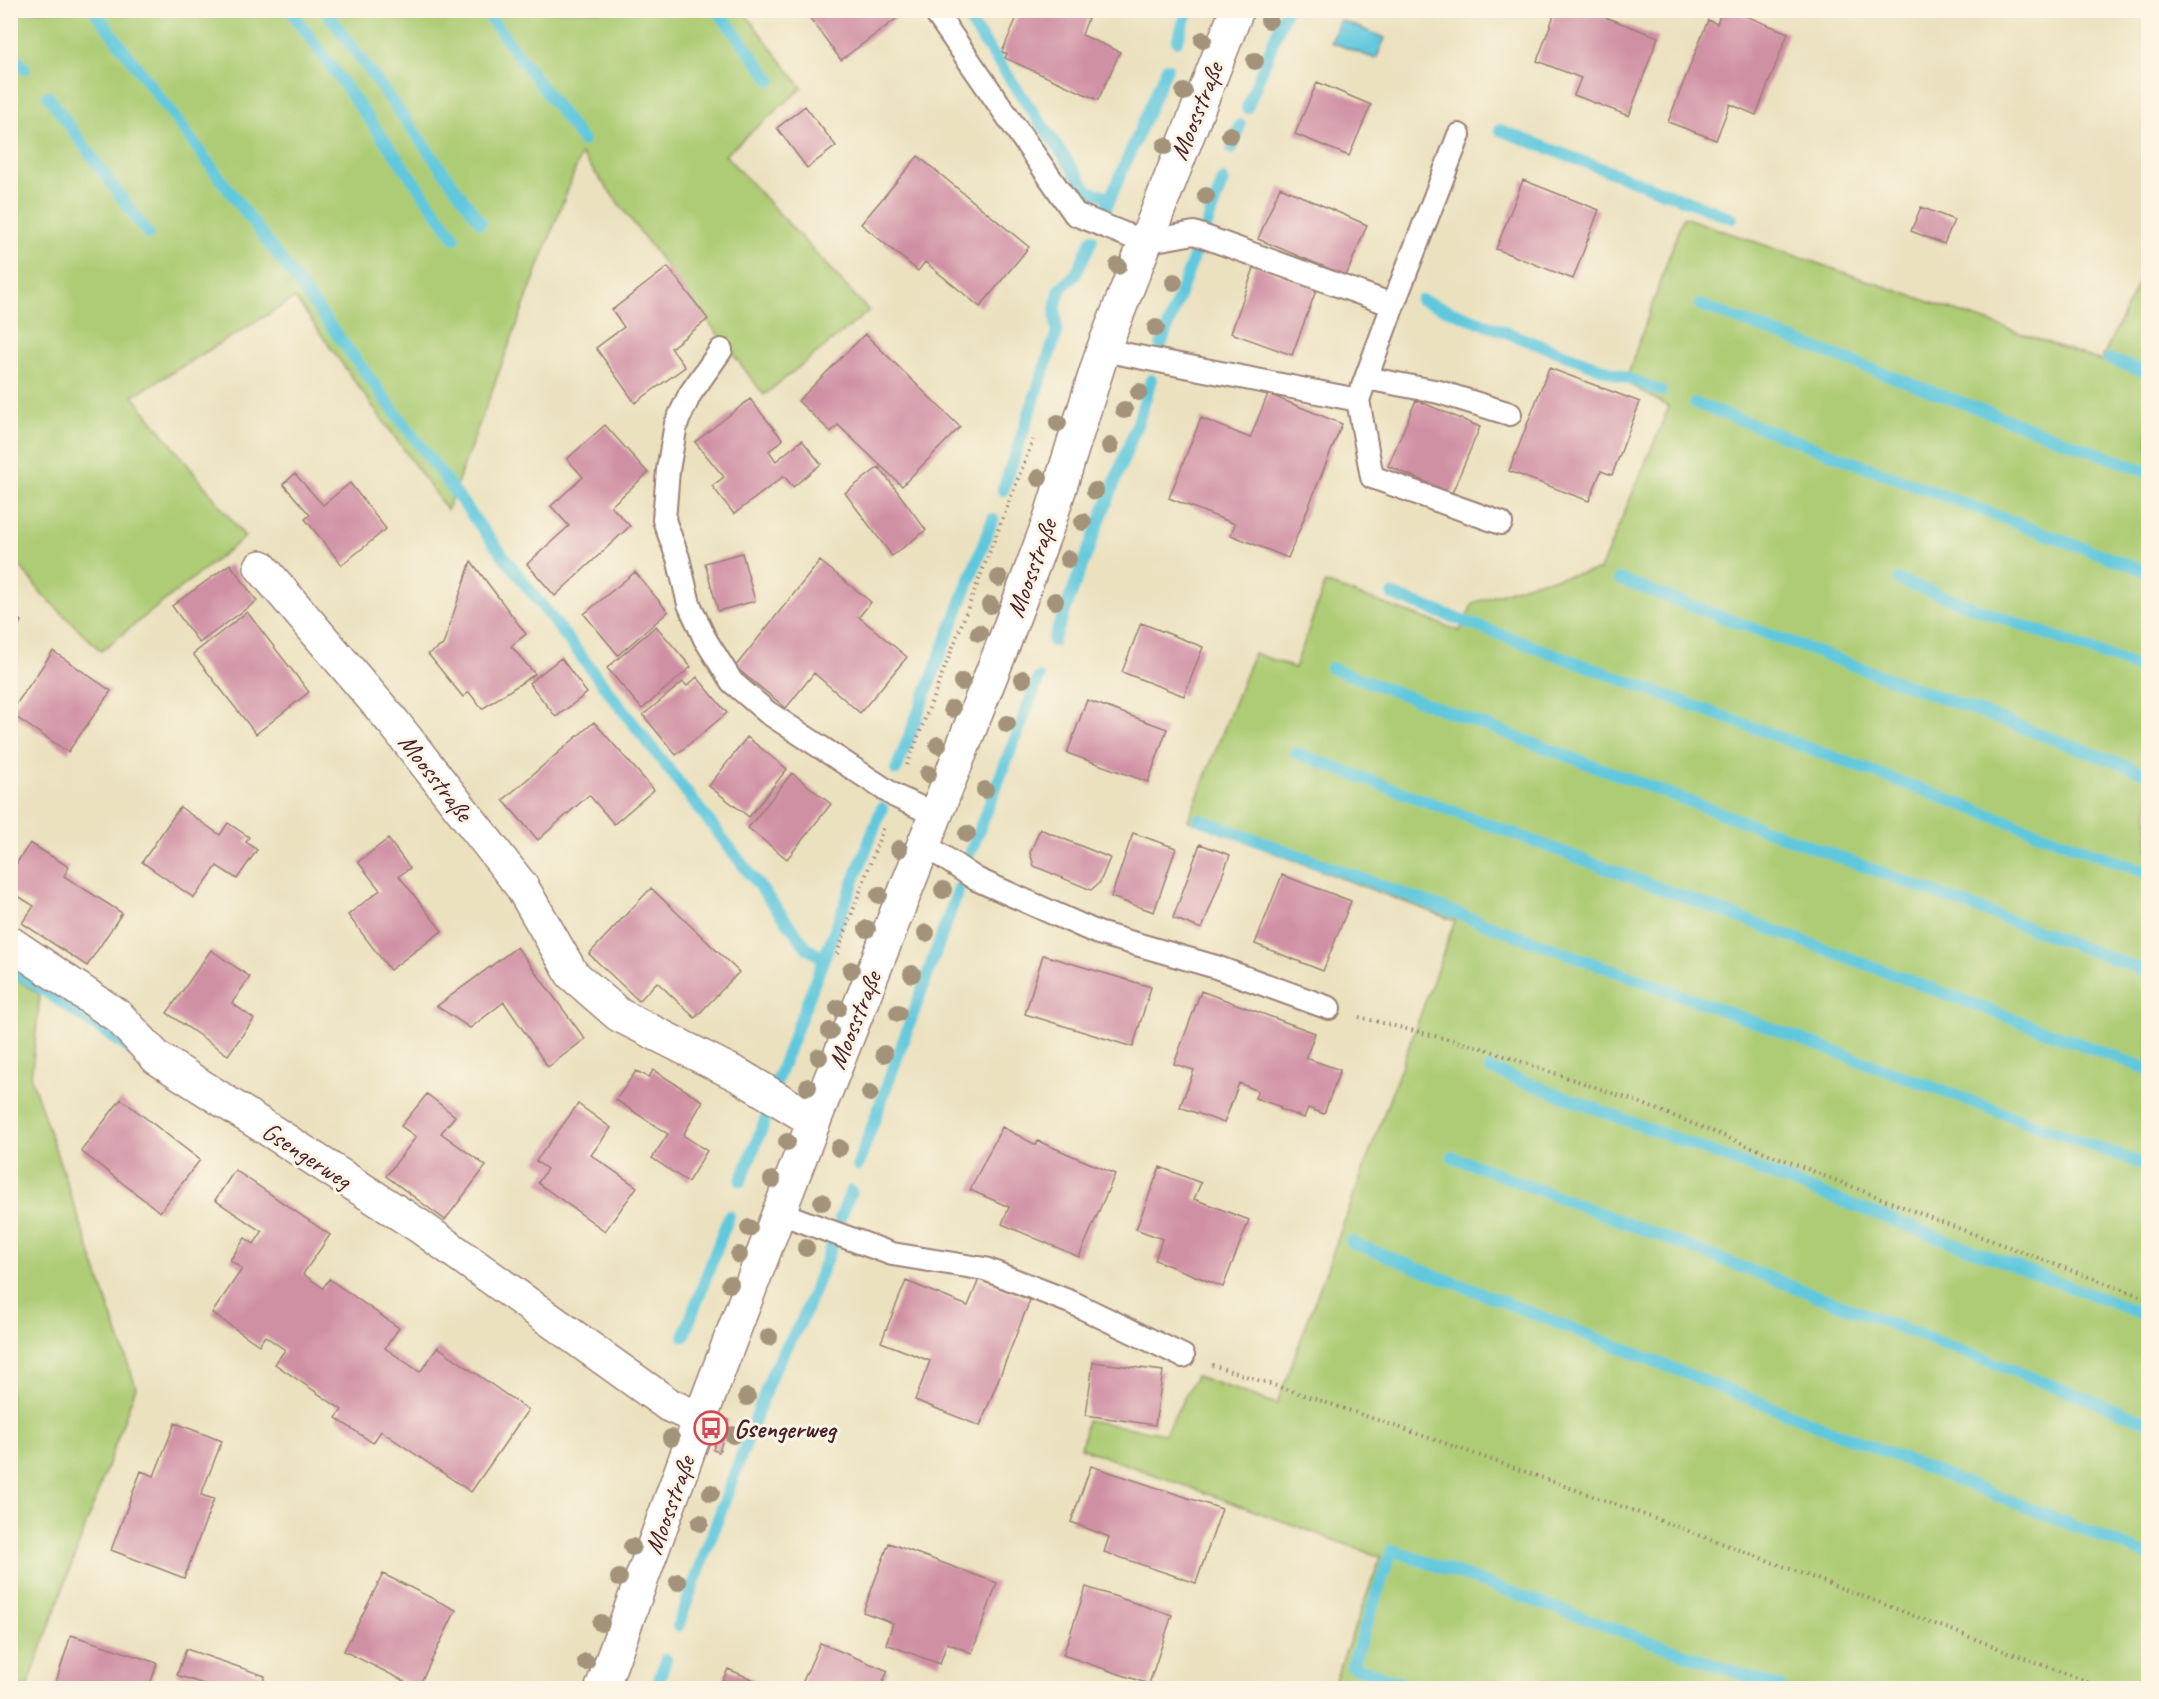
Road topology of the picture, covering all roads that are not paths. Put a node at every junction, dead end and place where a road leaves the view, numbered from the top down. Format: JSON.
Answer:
{"nodes":[{"id":1,"x":934,"y":10,"type":"edge"},
{"id":2,"x":1237,"y":10,"type":"edge"},
{"id":3,"x":1459,"y":135,"type":"dead end"},
{"id":4,"x":1144,"y":242,"type":"junction"},
{"id":5,"x":1393,"y":305,"type":"junction"},
{"id":6,"x":721,"y":350,"type":"dead end"},
{"id":7,"x":1103,"y":350,"type":"junction"},
{"id":8,"x":1366,"y":378,"type":"junction"},
{"id":9,"x":1358,"y":399,"type":"junction"},
{"id":10,"x":1510,"y":414,"type":"dead end"},
{"id":11,"x":1502,"y":523,"type":"dead end"},
{"id":12,"x":261,"y":567,"type":"dead end"},
{"id":13,"x":930,"y":829,"type":"junction"},
{"id":14,"x":10,"y":943,"type":"edge"},
{"id":15,"x":1329,"y":1008,"type":"road end"},
{"id":16,"x":814,"y":1121,"type":"junction"},
{"id":17,"x":780,"y":1213,"type":"junction"},
{"id":18,"x":1183,"y":1356,"type":"road end"},
{"id":19,"x":700,"y":1419,"type":"junction"},
{"id":20,"x":602,"y":1689,"type":"edge"}],
"edges":[{"from":1,"to":4,"type":"lane"},
{"from":2,"to":4,"type":"street","name":"Moosstraße"},
{"from":3,"to":5,"type":"lane"},
{"from":4,"to":5,"type":"lane"},
{"from":4,"to":7,"type":"street","name":"Moosstraße"},
{"from":5,"to":8,"type":"lane"},
{"from":6,"to":13,"type":"lane"},
{"from":7,"to":9,"type":"lane"},
{"from":7,"to":13,"type":"street","name":"Moosstraße"},
{"from":8,"to":9,"type":"lane"},
{"from":8,"to":10,"type":"lane"},
{"from":9,"to":11,"type":"lane"},
{"from":12,"to":16,"type":"street","name":"Moosstraße"},
{"from":13,"to":15,"type":"lane"},
{"from":13,"to":16,"type":"street","name":"Moosstraße"},
{"from":14,"to":19,"type":"street","name":"Gsengerweg"},
{"from":16,"to":17,"type":"street","name":"Moosstraße"},
{"from":17,"to":18,"type":"lane"},
{"from":17,"to":19,"type":"street","name":"Moosstraße"},
{"from":19,"to":20,"type":"street","name":"Moosstraße"}]}
